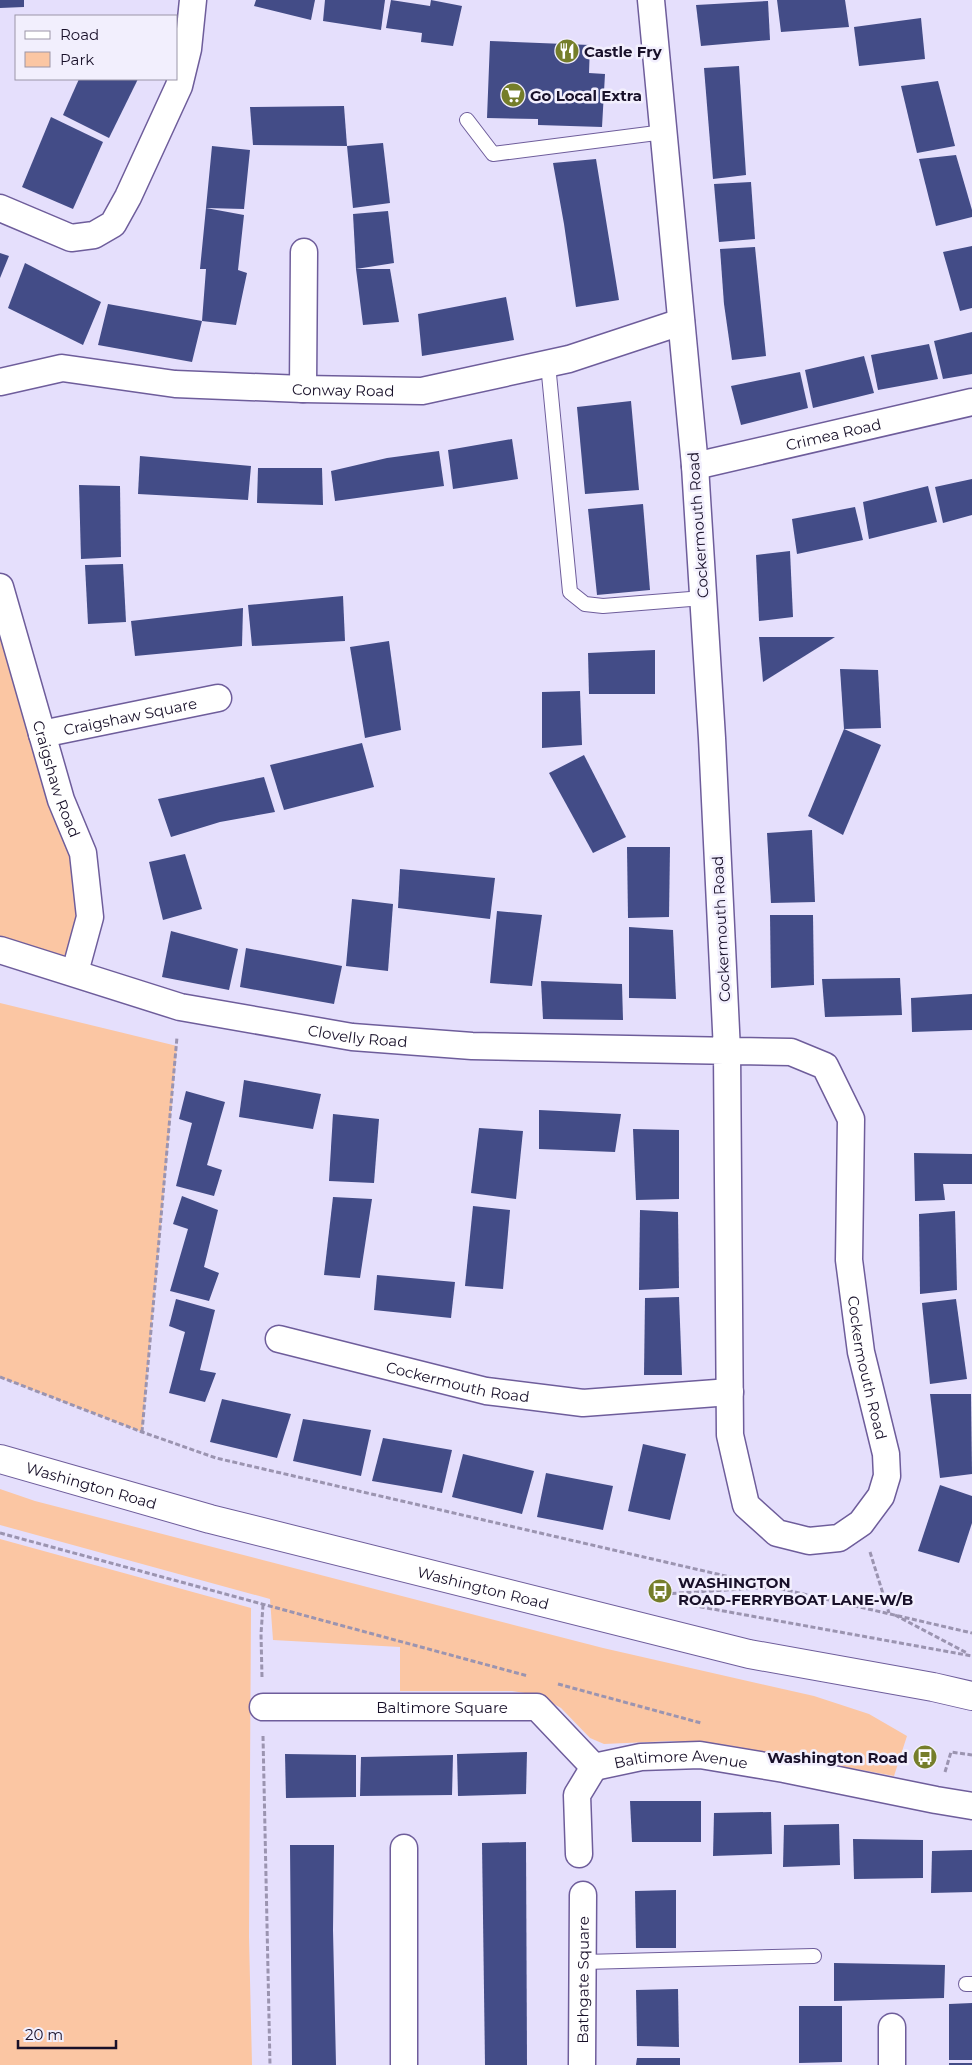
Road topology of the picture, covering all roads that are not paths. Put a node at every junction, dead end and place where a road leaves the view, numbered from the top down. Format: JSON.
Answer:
{"nodes":[{"id":1,"x":193,"y":0,"type":"edge"},
{"id":2,"x":651,"y":0,"type":"edge"},
{"id":3,"x":467,"y":120,"type":"dead end"},
{"id":4,"x":664,"y":132,"type":"junction"},
{"id":5,"x":0,"y":208,"type":"edge"},
{"id":6,"x":304,"y":252,"type":"dead end"},
{"id":7,"x":681,"y":322,"type":"junction"},
{"id":8,"x":548,"y":364,"type":"junction"},
{"id":9,"x":0,"y":382,"type":"edge"},
{"id":10,"x":303,"y":389,"type":"junction"},
{"id":11,"x":972,"y":402,"type":"edge"},
{"id":12,"x":695,"y":466,"type":"junction"},
{"id":13,"x":0,"y":587,"type":"edge"},
{"id":14,"x":703,"y":598,"type":"junction"},
{"id":15,"x":218,"y":698,"type":"dead end"},
{"id":16,"x":42,"y":734,"type":"junction"},
{"id":17,"x":0,"y":950,"type":"edge"},
{"id":18,"x":75,"y":972,"type":"junction"},
{"id":19,"x":727,"y":1051,"type":"junction"},
{"id":20,"x":279,"y":1339,"type":"dead end"},
{"id":21,"x":730,"y":1392,"type":"junction"},
{"id":22,"x":0,"y":1458,"type":"edge"},
{"id":23,"x":972,"y":1696,"type":"edge"},
{"id":24,"x":263,"y":1707,"type":"road end"},
{"id":25,"x":594,"y":1767,"type":"junction"},
{"id":26,"x":972,"y":1806,"type":"edge"},
{"id":27,"x":404,"y":1848,"type":"dead end"},
{"id":28,"x":578,"y":1854,"type":"dead end"},
{"id":29,"x":583,"y":1895,"type":"dead end"},
{"id":30,"x":814,"y":1956,"type":"dead end"},
{"id":31,"x":584,"y":1962,"type":"junction"},
{"id":32,"x":892,"y":2027,"type":"dead end"},
{"id":33,"x":404,"y":2065,"type":"edge"},
{"id":34,"x":582,"y":2065,"type":"edge"},
{"id":35,"x":892,"y":2065,"type":"edge"}],
"edges":[{"from":1,"to":5,"type":"street"},
{"from":2,"to":4,"type":"street","name":"Cockermouth Road"},
{"from":3,"to":4,"type":"lane"},
{"from":4,"to":7,"type":"street","name":"Cockermouth Road"},
{"from":6,"to":10,"type":"street"},
{"from":7,"to":8,"type":"street","name":"Conway Road"},
{"from":7,"to":12,"type":"street","name":"Cockermouth Road"},
{"from":8,"to":10,"type":"street","name":"Conway Road"},
{"from":8,"to":14,"type":"lane"},
{"from":9,"to":10,"type":"street","name":"Conway Road"},
{"from":11,"to":12,"type":"street","name":"Crimea Road"},
{"from":12,"to":14,"type":"street","name":"Cockermouth Road"},
{"from":13,"to":16,"type":"street","name":"Craigshaw Road"},
{"from":14,"to":19,"type":"street","name":"Cockermouth Road"},
{"from":15,"to":16,"type":"street","name":"Craigshaw Square"},
{"from":16,"to":18,"type":"street","name":"Craigshaw Road"},
{"from":17,"to":18,"type":"street","name":"Clovelly Road"},
{"from":18,"to":19,"type":"street","name":"Clovelly Road"},
{"from":19,"to":21,"type":"street","name":"Cockermouth Road"},
{"from":19,"to":21,"type":"street","name":"Cockermouth Road"},
{"from":20,"to":21,"type":"street","name":"Cockermouth Road"},
{"from":22,"to":23,"type":"street","name":"Washington Road"},
{"from":24,"to":25,"type":"street","name":"Baltimore Square"},
{"from":25,"to":26,"type":"street","name":"Baltimore Avenue"},
{"from":25,"to":28,"type":"street"},
{"from":27,"to":33,"type":"street"},
{"from":29,"to":31,"type":"street","name":"Bathgate Square"},
{"from":30,"to":31,"type":"lane"},
{"from":31,"to":34,"type":"street","name":"Bathgate Square"},
{"from":32,"to":35,"type":"street"}]}
